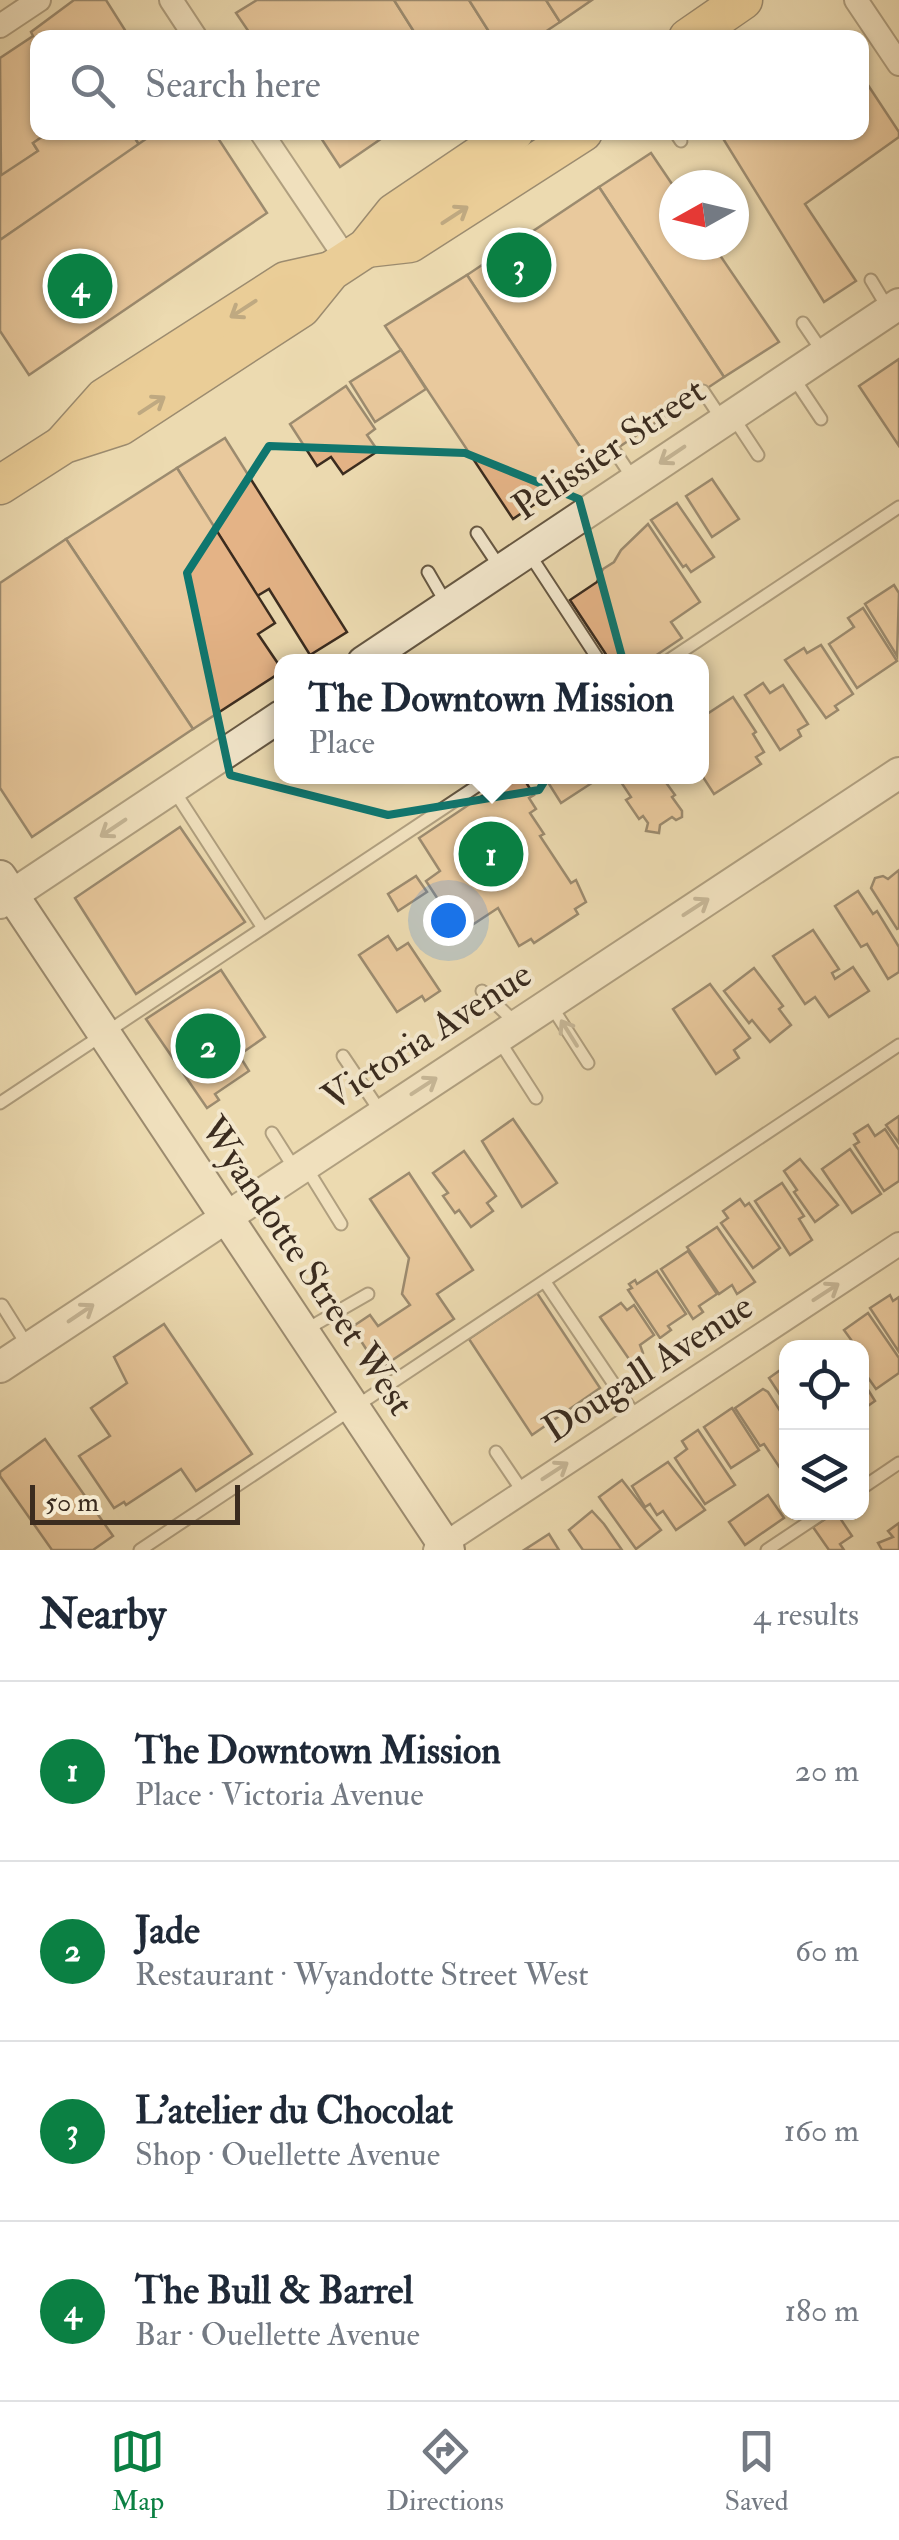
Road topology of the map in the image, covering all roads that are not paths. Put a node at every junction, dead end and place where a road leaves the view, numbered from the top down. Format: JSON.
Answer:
{"nodes":[{"id":1,"x":39,"y":0,"type":"edge"},
{"id":2,"x":171,"y":0,"type":"edge"},
{"id":3,"x":743,"y":0,"type":"edge"},
{"id":4,"x":856,"y":0,"type":"edge"},
{"id":5,"x":0,"y":26,"type":"edge"},
{"id":6,"x":191,"y":30,"type":"edge"},
{"id":7,"x":700,"y":30,"type":"edge"},
{"id":8,"x":899,"y":64,"type":"edge"},
{"id":9,"x":266,"y":140,"type":"edge"},
{"id":10,"x":502,"y":140,"type":"edge"},
{"id":11,"x":571,"y":140,"type":"edge"},
{"id":12,"x":348,"y":259,"type":"junction"},
{"id":13,"x":871,"y":280,"type":"dead end"},
{"id":14,"x":894,"y":307,"type":"edge"},
{"id":15,"x":803,"y":323,"type":"dead end"},
{"id":16,"x":824,"y":354,"type":"junction"},
{"id":17,"x":792,"y":375,"type":"junction"},
{"id":18,"x":703,"y":391,"type":"dead end"},
{"id":19,"x":728,"y":418,"type":"junction"},
{"id":20,"x":821,"y":419,"type":"dead end"},
{"id":21,"x":614,"y":450,"type":"dead end"},
{"id":22,"x":758,"y":455,"type":"dead end"},
{"id":23,"x":634,"y":480,"type":"junction"},
{"id":24,"x":0,"y":486,"type":"edge"},
{"id":25,"x":899,"y":507,"type":"edge"},
{"id":26,"x":477,"y":532,"type":"dead end"},
{"id":27,"x":528,"y":552,"type":"junction"},
{"id":28,"x":501,"y":569,"type":"junction"},
{"id":29,"x":428,"y":572,"type":"dead end"},
{"id":30,"x":447,"y":605,"type":"junction"},
{"id":31,"x":375,"y":654,"type":"edge"},
{"id":32,"x":595,"y":654,"type":"edge"},
{"id":33,"x":678,"y":654,"type":"edge"},
{"id":34,"x":274,"y":721,"type":"edge"},
{"id":35,"x":899,"y":774,"type":"edge"},
{"id":36,"x":480,"y":784,"type":"edge"},
{"id":37,"x":172,"y":788,"type":"junction"},
{"id":38,"x":4,"y":892,"type":"edge"},
{"id":39,"x":264,"y":928,"type":"junction"},
{"id":40,"x":482,"y":991,"type":"dead end"},
{"id":41,"x":550,"y":1004,"type":"junction"},
{"id":42,"x":508,"y":1031,"type":"junction"},
{"id":43,"x":104,"y":1034,"type":"junction"},
{"id":44,"x":899,"y":1044,"type":"edge"},
{"id":45,"x":344,"y":1056,"type":"dead end"},
{"id":46,"x":588,"y":1063,"type":"dead end"},
{"id":47,"x":536,"y":1098,"type":"dead end"},
{"id":48,"x":0,"y":1103,"type":"edge"},
{"id":49,"x":382,"y":1114,"type":"junction"},
{"id":50,"x":272,"y":1133,"type":"dead end"},
{"id":51,"x":300,"y":1168,"type":"junction"},
{"id":52,"x":226,"y":1217,"type":"junction"},
{"id":53,"x":341,"y":1224,"type":"dead end"},
{"id":54,"x":899,"y":1244,"type":"edge"},
{"id":55,"x":544,"y":1282,"type":"junction"},
{"id":56,"x":368,"y":1294,"type":"dead end"},
{"id":57,"x":2,"y":1305,"type":"edge"},
{"id":58,"x":302,"y":1332,"type":"junction"},
{"id":59,"x":29,"y":1348,"type":"junction"},
{"id":60,"x":0,"y":1367,"type":"edge"},
{"id":61,"x":355,"y":1409,"type":"junction"},
{"id":62,"x":636,"y":1417,"type":"junction"},
{"id":63,"x":496,"y":1452,"type":"dead end"},
{"id":64,"x":899,"y":1463,"type":"edge"},
{"id":65,"x":869,"y":1483,"type":"edge"},
{"id":66,"x":523,"y":1492,"type":"junction"},
{"id":67,"x":812,"y":1520,"type":"edge"},
{"id":68,"x":442,"y":1548,"type":"edge"},
{"id":69,"x":140,"y":1550,"type":"edge"},
{"id":70,"x":767,"y":1550,"type":"edge"}],
"edges":[{"from":1,"to":5,"type":"street"},
{"from":2,"to":6,"type":"street"},
{"from":3,"to":7,"type":"main road"},
{"from":4,"to":8,"type":"street"},
{"from":9,"to":12,"type":"street"},
{"from":10,"to":12,"type":"main road"},
{"from":12,"to":11,"type":"main road","one_way":true},
{"from":12,"to":24,"type":"main road"},
{"from":13,"to":14,"type":"lane"},
{"from":14,"to":16,"type":"street","name":"Pelissier Street"},
{"from":15,"to":16,"type":"lane"},
{"from":16,"to":17,"type":"street","name":"Pelissier Street"},
{"from":17,"to":19,"type":"street","name":"Pelissier Street"},
{"from":17,"to":20,"type":"lane"},
{"from":18,"to":19,"type":"lane"},
{"from":19,"to":22,"type":"lane"},
{"from":19,"to":23,"type":"street","name":"Pelissier Street","one_way":true},
{"from":21,"to":23,"type":"lane"},
{"from":23,"to":27,"type":"street","name":"Pelissier Street"},
{"from":25,"to":33,"type":"lane"},
{"from":26,"to":28,"type":"lane"},
{"from":27,"to":28,"type":"street","name":"Pelissier Street"},
{"from":27,"to":32,"type":"lane"},
{"from":28,"to":30,"type":"street","name":"Pelissier Street"},
{"from":29,"to":30,"type":"lane"},
{"from":30,"to":31,"type":"street","name":"Pelissier Street"},
{"from":34,"to":37,"type":"street"},
{"from":41,"to":35,"type":"street","name":"Victoria Avenue","one_way":true},
{"from":36,"to":39,"type":"lane"},
{"from":37,"to":38,"type":"street","one_way":true},
{"from":37,"to":39,"type":"lane"},
{"from":38,"to":43,"type":"main road","name":"Wyandotte Street West"},
{"from":39,"to":43,"type":"lane"},
{"from":40,"to":42,"type":"lane"},
{"from":41,"to":42,"type":"street","name":"Victoria Avenue"},
{"from":46,"to":41,"type":"lane","one_way":true},
{"from":42,"to":47,"type":"lane"},
{"from":49,"to":42,"type":"street","name":"Victoria Avenue","one_way":true},
{"from":43,"to":48,"type":"lane"},
{"from":43,"to":52,"type":"main road","name":"Wyandotte Street West"},
{"from":44,"to":55,"type":"lane"},
{"from":45,"to":49,"type":"lane"},
{"from":49,"to":51,"type":"street","name":"Victoria Avenue"},
{"from":50,"to":51,"type":"lane"},
{"from":51,"to":52,"type":"street","name":"Victoria Avenue"},
{"from":51,"to":53,"type":"lane"},
{"from":52,"to":58,"type":"main road","name":"Wyandotte Street West"},
{"from":59,"to":52,"type":"street","name":"Victoria Avenue","one_way":true},
{"from":62,"to":54,"type":"street","name":"Dougall Avenue","one_way":true},
{"from":55,"to":61,"type":"lane"},
{"from":55,"to":62,"type":"lane"},
{"from":56,"to":58,"type":"lane"},
{"from":57,"to":59,"type":"lane"},
{"from":58,"to":61,"type":"main road","name":"Wyandotte Street West"},
{"from":59,"to":60,"type":"street","name":"Victoria Avenue"},
{"from":61,"to":68,"type":"main road","name":"Wyandotte Street West"},
{"from":61,"to":69,"type":"lane"},
{"from":66,"to":62,"type":"street","name":"Dougall Avenue","one_way":true},
{"from":63,"to":66,"type":"lane"},
{"from":64,"to":65,"type":"lane"},
{"from":66,"to":68,"type":"street","name":"Dougall Avenue"},
{"from":67,"to":70,"type":"lane"}]}
